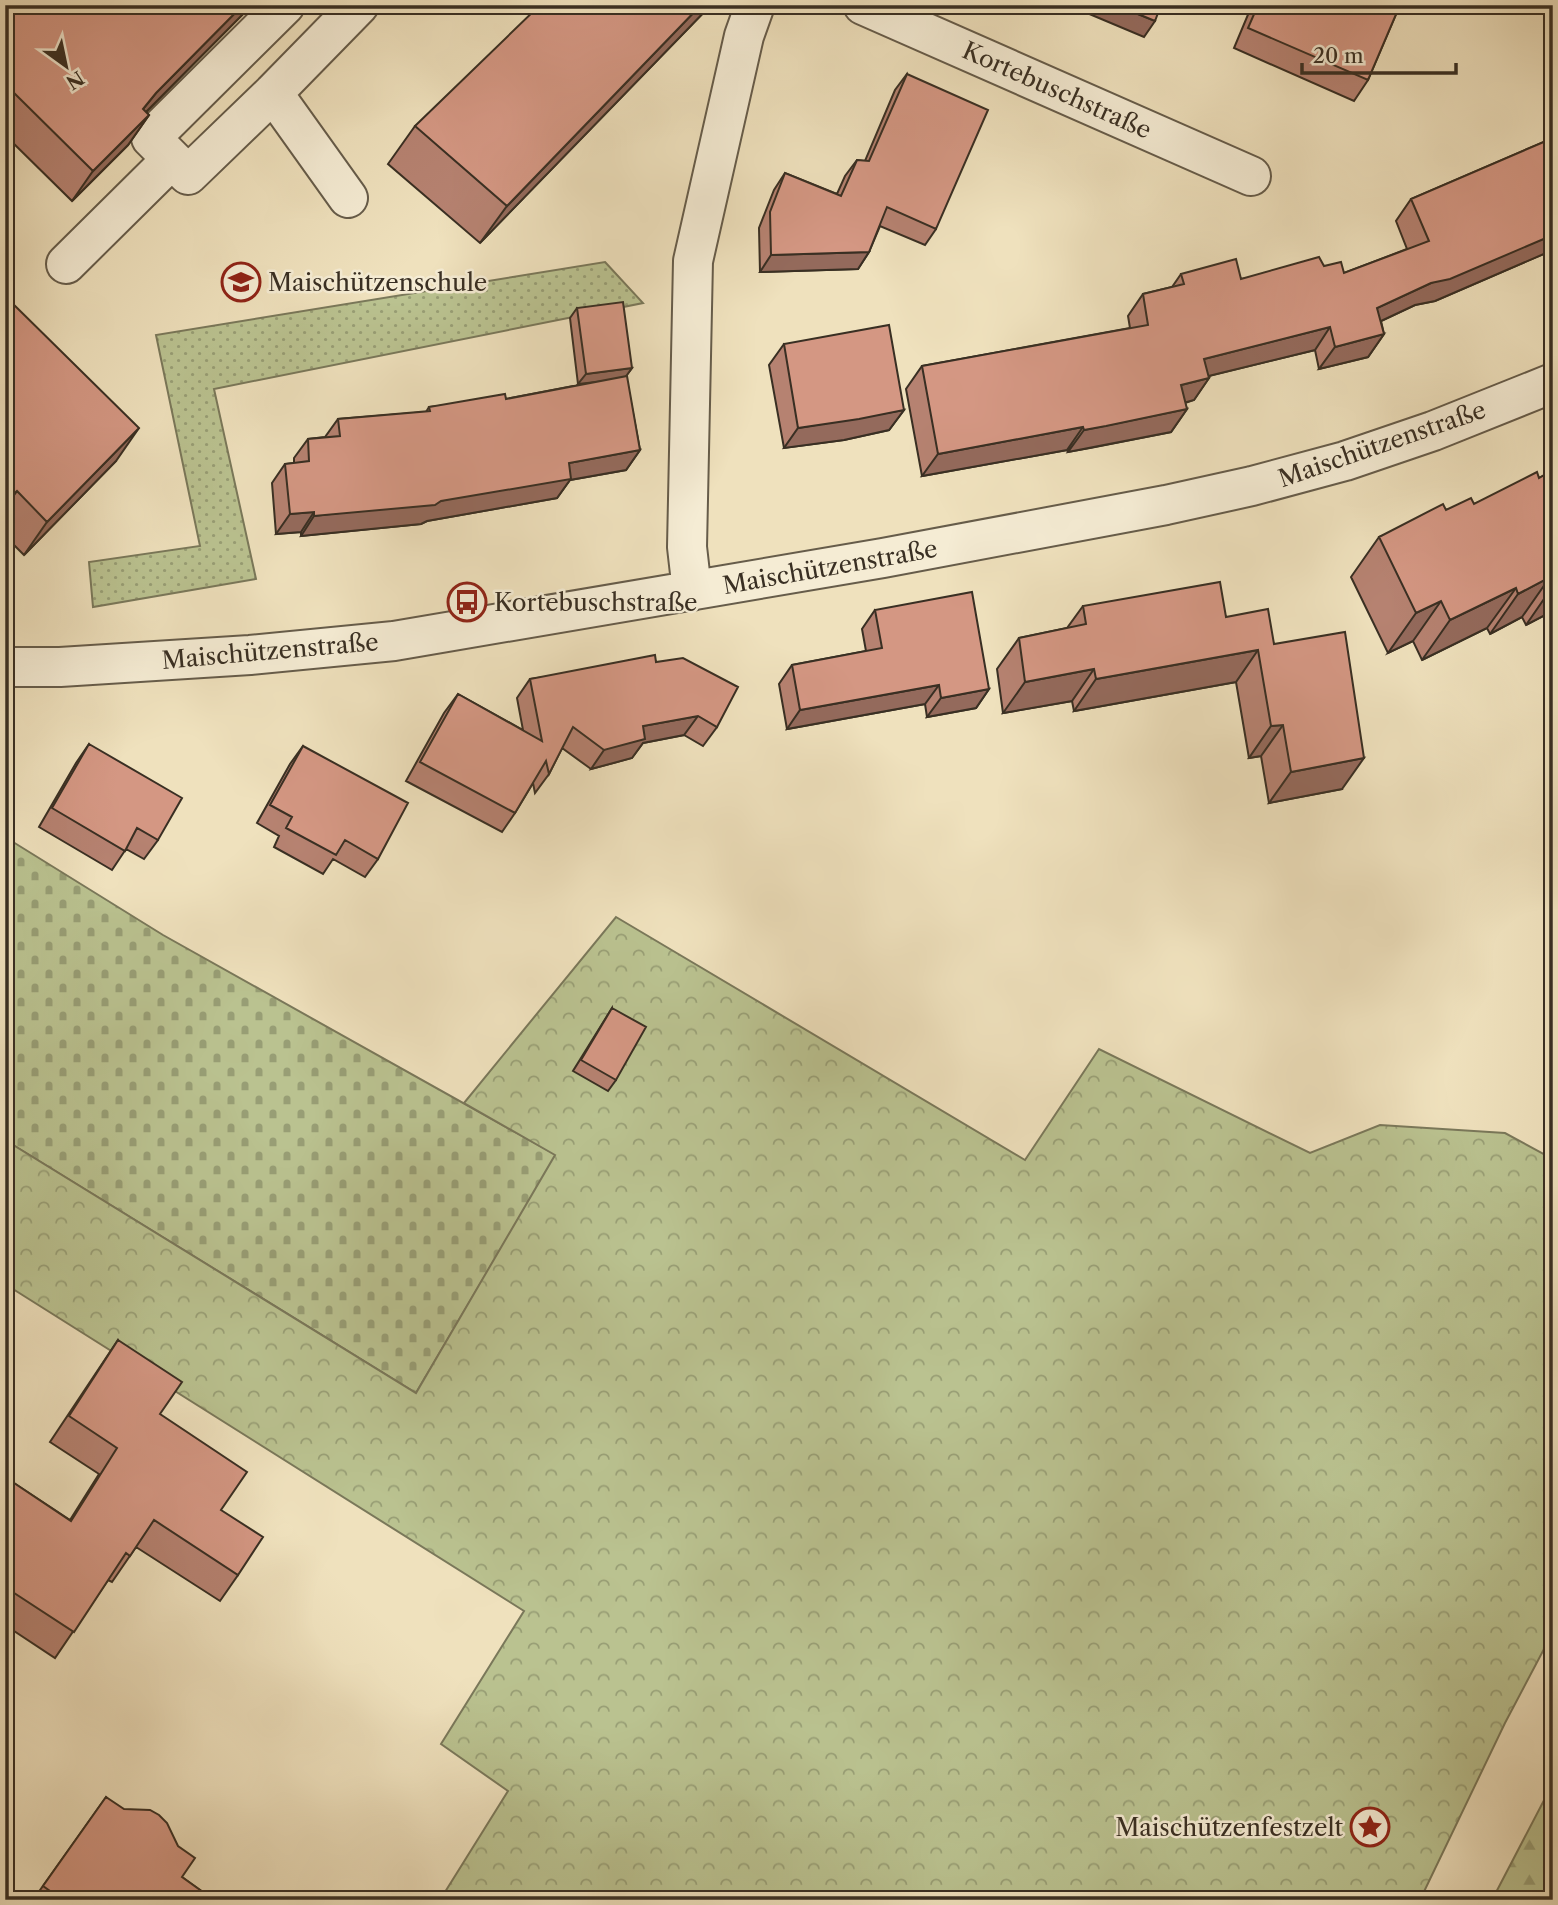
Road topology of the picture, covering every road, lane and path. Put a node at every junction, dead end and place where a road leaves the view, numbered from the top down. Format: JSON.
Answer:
{"nodes":[{"id":1,"x":285,"y":5,"type":"edge"},
{"id":2,"x":359,"y":5,"type":"edge"},
{"id":3,"x":755,"y":5,"type":"edge"},
{"id":4,"x":863,"y":5,"type":"edge"},
{"id":5,"x":273,"y":93,"type":"junction"},
{"id":6,"x":172,"y":159,"type":"junction"},
{"id":7,"x":1251,"y":176,"type":"dead end"},
{"id":8,"x":348,"y":198,"type":"dead end"},
{"id":9,"x":66,"y":264,"type":"dead end"},
{"id":10,"x":1553,"y":383,"type":"edge"},
{"id":11,"x":692,"y":591,"type":"junction"},
{"id":12,"x":5,"y":667,"type":"edge"}],
"edges":[{"from":1,"to":6,"type":"street"},
{"from":2,"to":5,"type":"street"},
{"from":3,"to":11,"type":"street"},
{"from":4,"to":7,"type":"street","name":"Kortebuschstraße"},
{"from":5,"to":6,"type":"street"},
{"from":5,"to":8,"type":"street"},
{"from":6,"to":9,"type":"street"},
{"from":10,"to":11,"type":"street","name":"Maischützenstraße"},
{"from":11,"to":12,"type":"street","name":"Maischützenstraße"}]}
